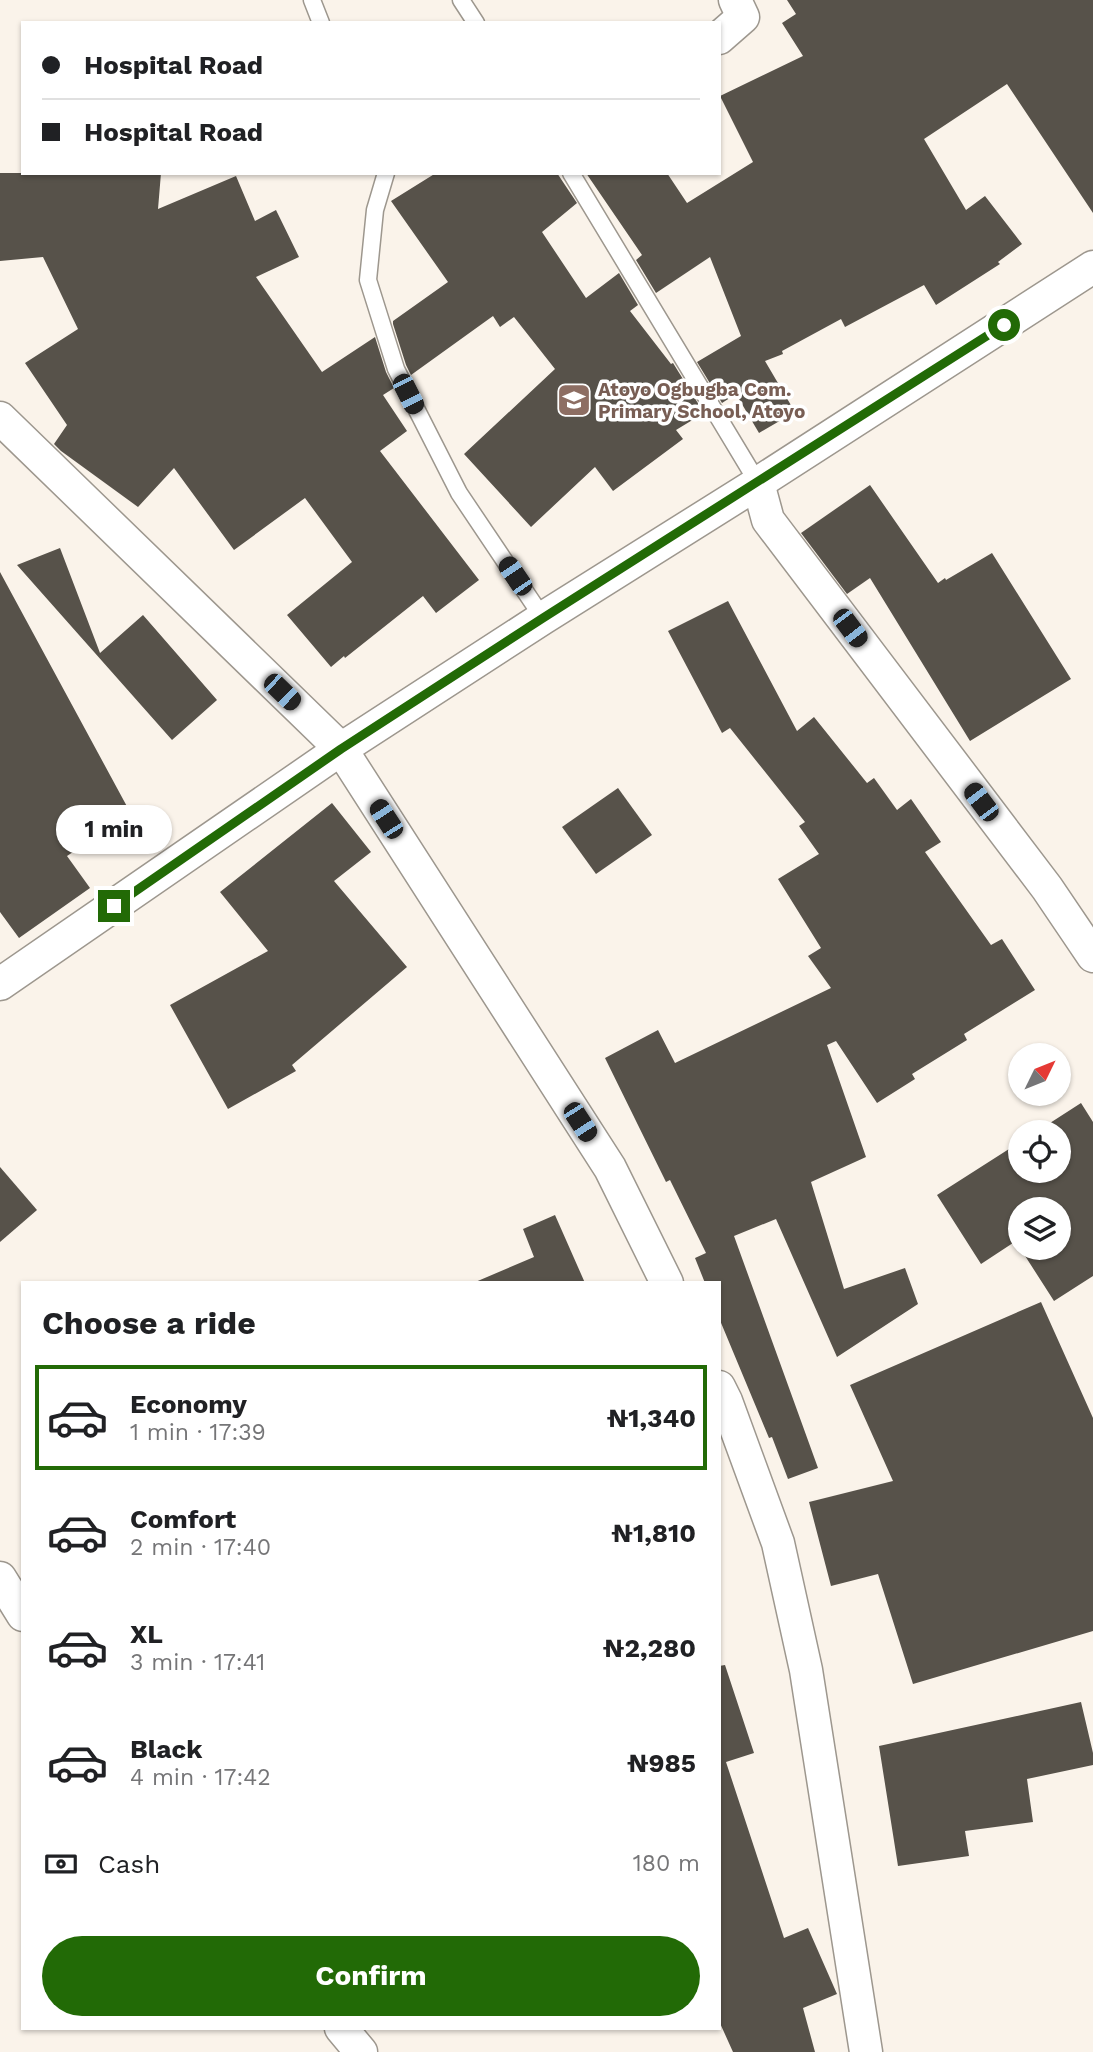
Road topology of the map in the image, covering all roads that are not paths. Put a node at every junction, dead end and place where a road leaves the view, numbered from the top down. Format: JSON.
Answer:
{"nodes":[{"id":1,"x":312,"y":0,"type":"edge"},
{"id":2,"x":461,"y":0,"type":"edge"},
{"id":3,"x":735,"y":0,"type":"edge"},
{"id":4,"x":320,"y":21,"type":"edge"},
{"id":5,"x":474,"y":21,"type":"edge"},
{"id":6,"x":721,"y":36,"type":"edge"},
{"id":7,"x":385,"y":175,"type":"edge"},
{"id":8,"x":572,"y":175,"type":"edge"},
{"id":9,"x":1093,"y":267,"type":"edge"},
{"id":10,"x":0,"y":418,"type":"edge"},
{"id":11,"x":758,"y":483,"type":"junction"},
{"id":12,"x":543,"y":618,"type":"junction"},
{"id":13,"x":341,"y":749,"type":"junction"},
{"id":14,"x":1093,"y":956,"type":"edge"},
{"id":15,"x":0,"y":984,"type":"edge"},
{"id":16,"x":666,"y":1281,"type":"edge"},
{"id":17,"x":721,"y":1391,"type":"edge"},
{"id":18,"x":0,"y":1578,"type":"edge"},
{"id":19,"x":21,"y":1612,"type":"edge"},
{"id":20,"x":343,"y":2030,"type":"edge"},
{"id":21,"x":360,"y":2052,"type":"edge"},
{"id":22,"x":866,"y":2052,"type":"edge"}],
"edges":[{"from":1,"to":4,"type":"lane"},
{"from":2,"to":5,"type":"lane"},
{"from":3,"to":6,"type":"street"},
{"from":7,"to":12,"type":"lane"},
{"from":8,"to":11,"type":"lane"},
{"from":9,"to":11,"type":"street"},
{"from":10,"to":13,"type":"street"},
{"from":11,"to":12,"type":"street"},
{"from":11,"to":14,"type":"street"},
{"from":12,"to":13,"type":"street"},
{"from":13,"to":15,"type":"street"},
{"from":13,"to":16,"type":"street"},
{"from":17,"to":22,"type":"street"},
{"from":18,"to":19,"type":"street"},
{"from":20,"to":21,"type":"street"}]}
